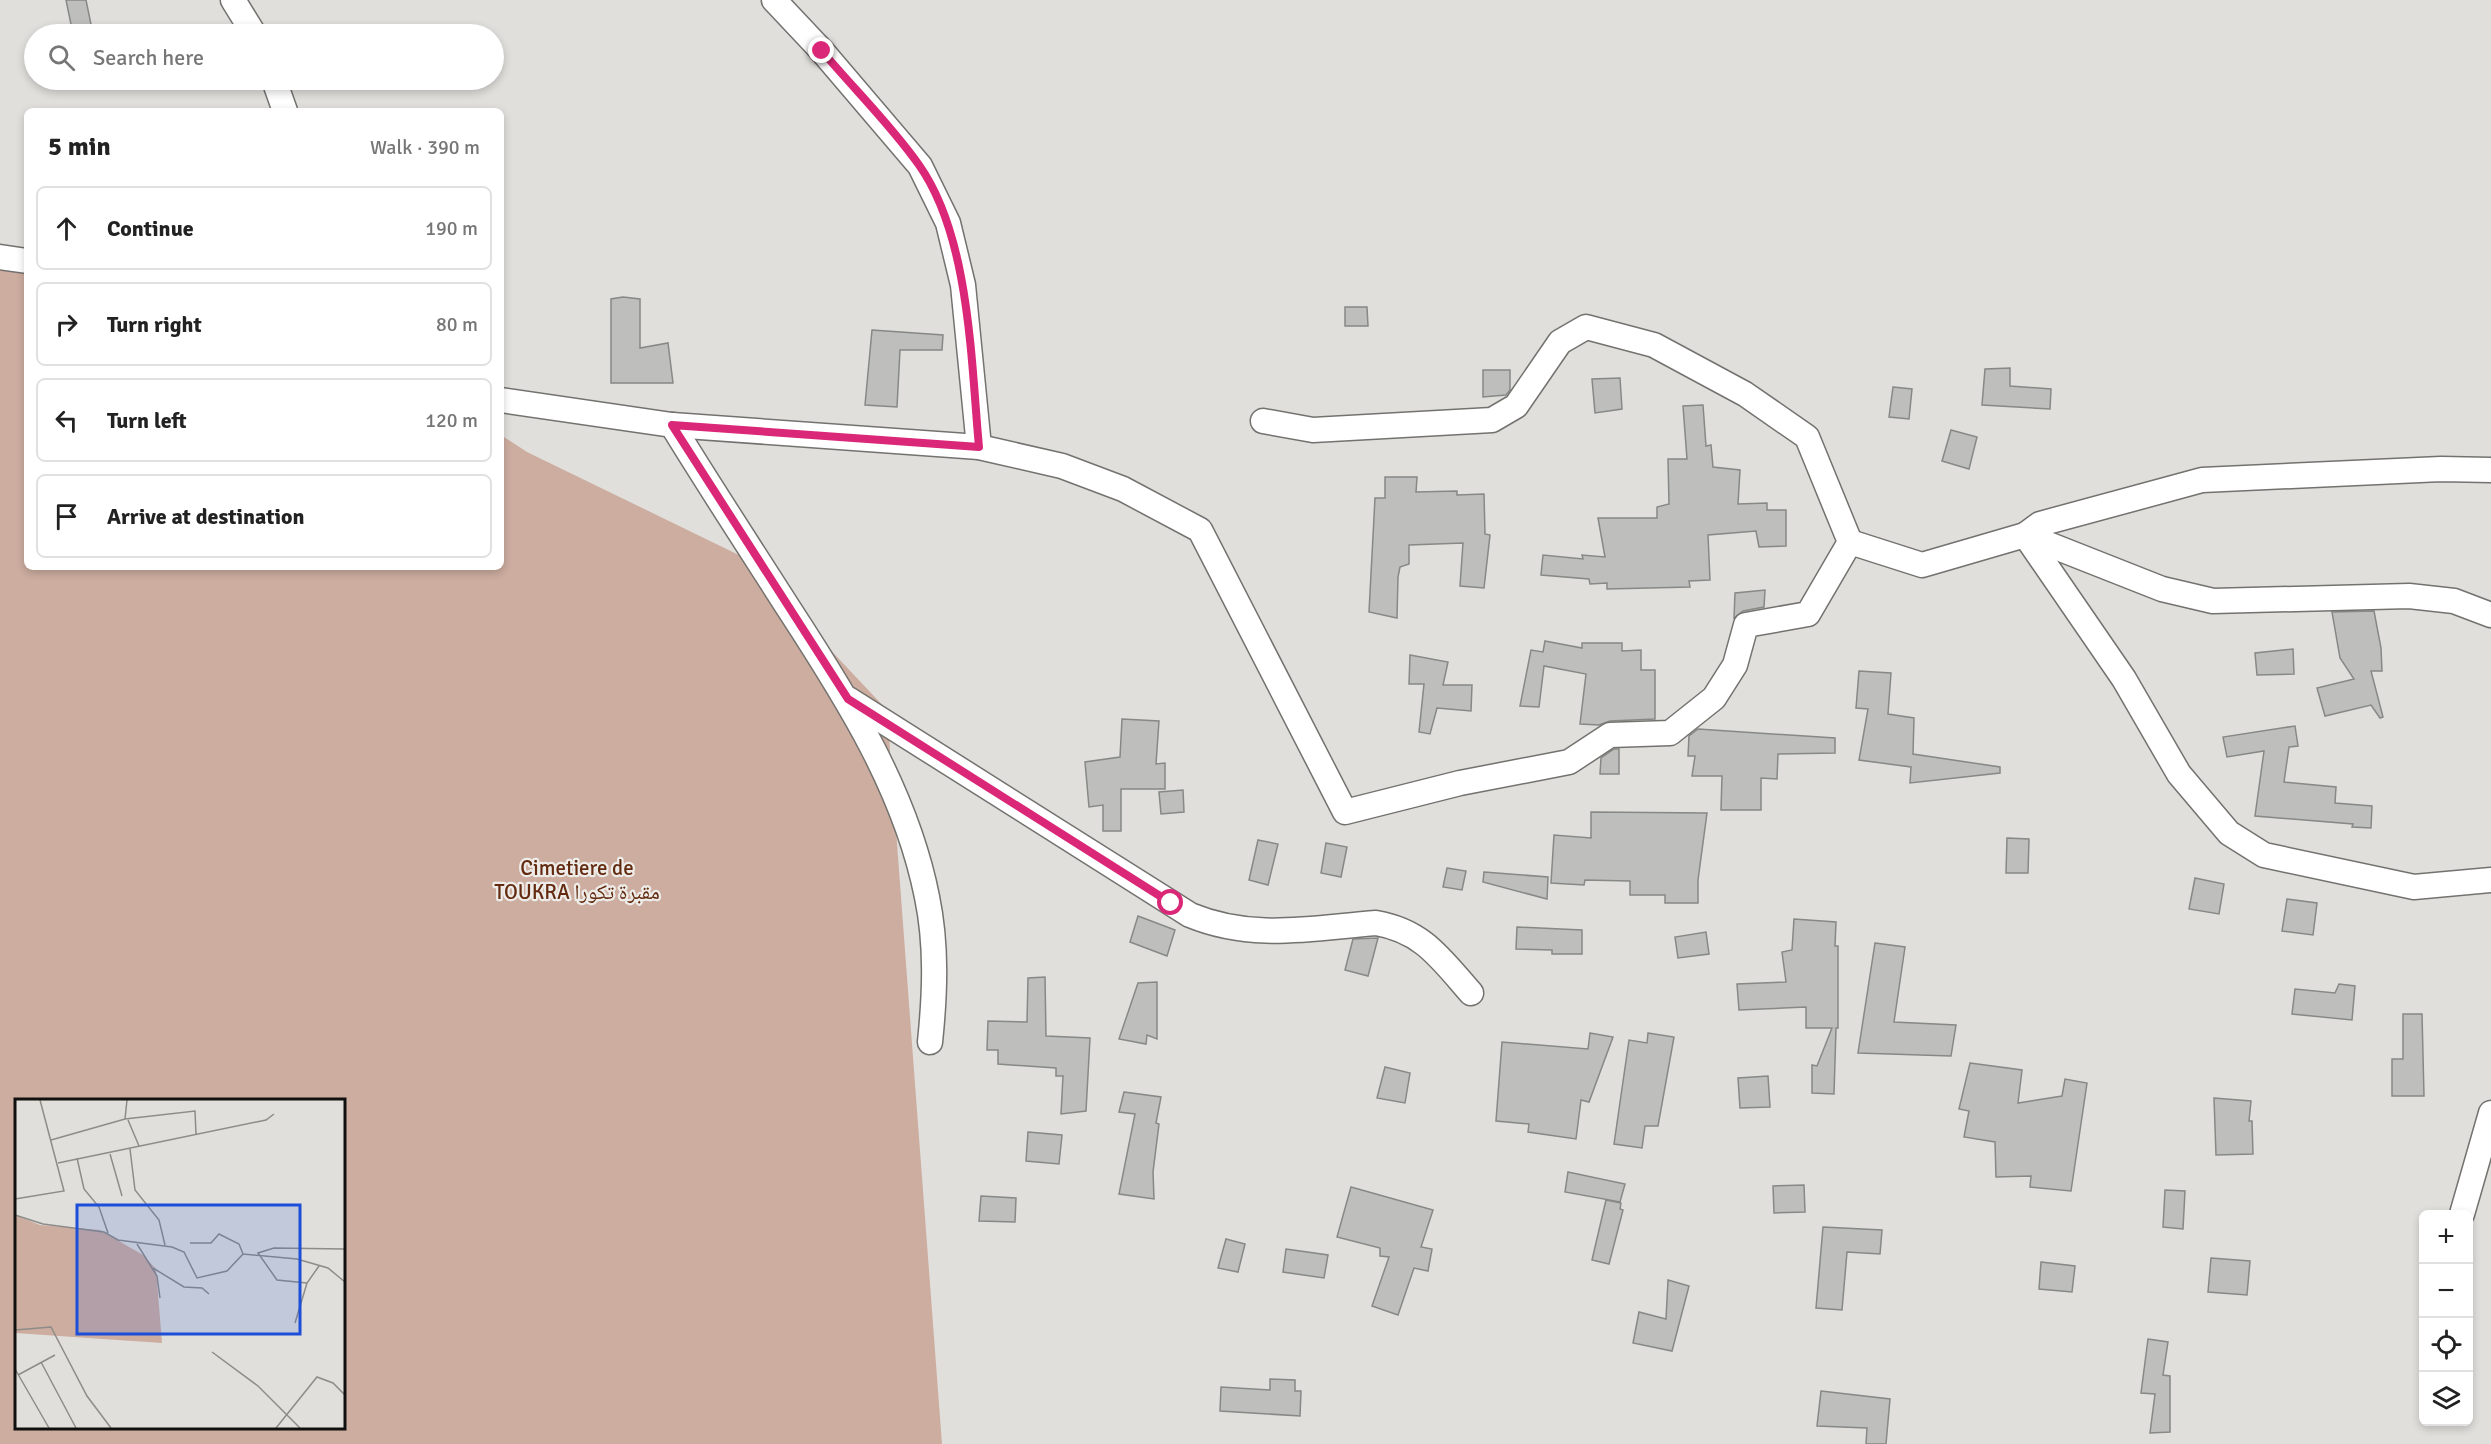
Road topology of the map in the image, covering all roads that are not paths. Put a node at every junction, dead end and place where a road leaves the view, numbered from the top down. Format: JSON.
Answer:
{"nodes":[{"id":1,"x":233,"y":0,"type":"edge"},
{"id":2,"x":774,"y":0,"type":"edge"},
{"id":3,"x":248,"y":24,"type":"edge"},
{"id":4,"x":278,"y":90,"type":"edge"},
{"id":5,"x":284,"y":108,"type":"edge"},
{"id":6,"x":0,"y":257,"type":"edge"},
{"id":7,"x":24,"y":261,"type":"edge"},
{"id":8,"x":504,"y":400,"type":"edge"},
{"id":9,"x":1263,"y":421,"type":"dead end"},
{"id":10,"x":672,"y":425,"type":"junction"},
{"id":11,"x":979,"y":447,"type":"junction"},
{"id":12,"x":2491,"y":470,"type":"edge"},
{"id":13,"x":2025,"y":535,"type":"junction"},
{"id":14,"x":1850,"y":542,"type":"junction"},
{"id":15,"x":2491,"y":615,"type":"edge"},
{"id":16,"x":848,"y":699,"type":"junction"},
{"id":17,"x":2491,"y":880,"type":"edge"},
{"id":18,"x":1471,"y":993,"type":"dead end"},
{"id":19,"x":930,"y":1042,"type":"dead end"},
{"id":20,"x":2491,"y":1113,"type":"edge"},
{"id":21,"x":2463,"y":1210,"type":"edge"}],
"edges":[{"from":1,"to":3,"type":"street"},
{"from":2,"to":11,"type":"street"},
{"from":4,"to":5,"type":"street"},
{"from":6,"to":7,"type":"street"},
{"from":8,"to":10,"type":"street"},
{"from":9,"to":14,"type":"street"},
{"from":10,"to":11,"type":"street"},
{"from":10,"to":16,"type":"street"},
{"from":11,"to":14,"type":"street"},
{"from":12,"to":13,"type":"street"},
{"from":13,"to":14,"type":"street"},
{"from":13,"to":15,"type":"street"},
{"from":13,"to":17,"type":"street"},
{"from":16,"to":18,"type":"street"},
{"from":16,"to":19,"type":"street"},
{"from":20,"to":21,"type":"street"}]}
